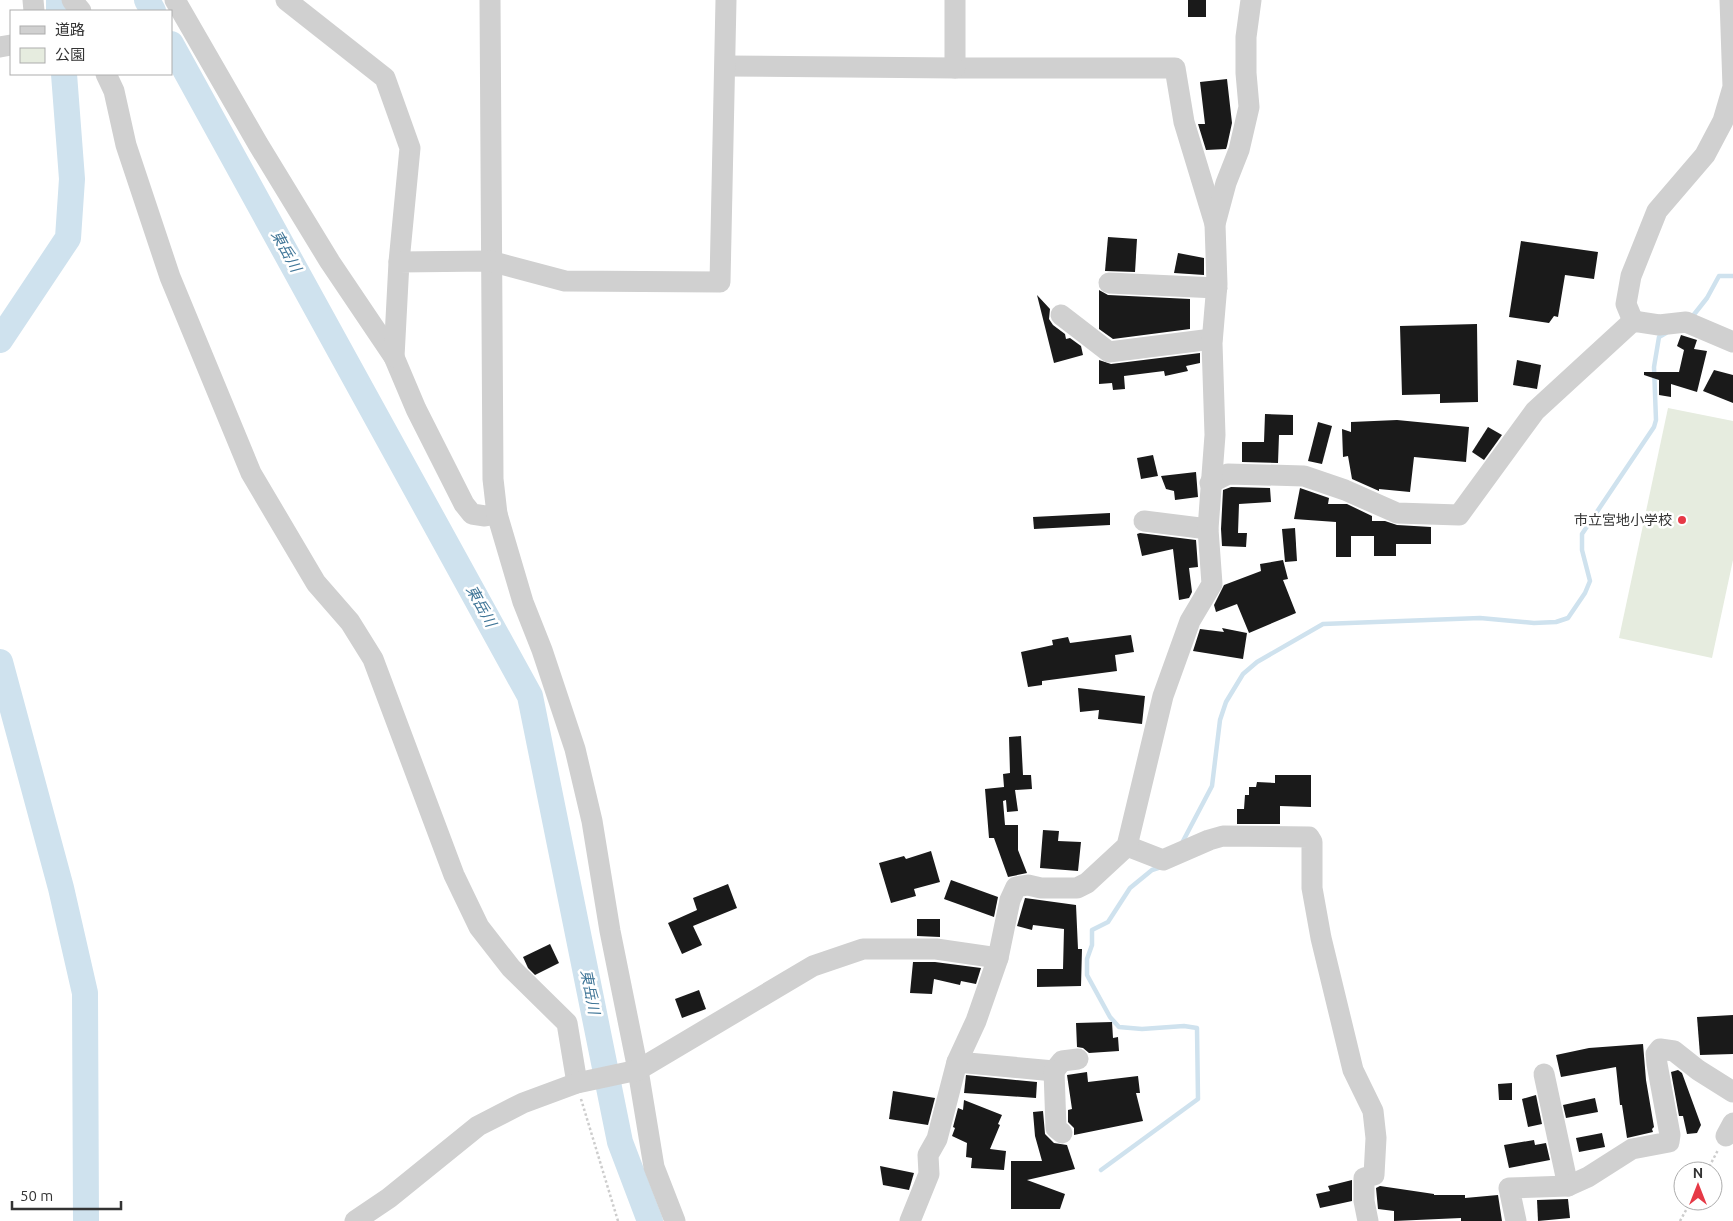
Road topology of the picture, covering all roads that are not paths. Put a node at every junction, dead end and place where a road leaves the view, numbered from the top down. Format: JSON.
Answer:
{"nodes":[{"id":1,"x":72,"y":0,"type":"edge"},
{"id":2,"x":175,"y":0,"type":"edge"},
{"id":3,"x":286,"y":0,"type":"edge"},
{"id":4,"x":490,"y":0,"type":"edge"},
{"id":5,"x":726,"y":0,"type":"edge"},
{"id":6,"x":955,"y":0,"type":"edge"},
{"id":7,"x":1251,"y":0,"type":"edge"},
{"id":8,"x":1730,"y":0,"type":"edge"},
{"id":9,"x":80,"y":10,"type":"edge"},
{"id":10,"x":726,"y":66,"type":"junction"},
{"id":11,"x":955,"y":68,"type":"junction"},
{"id":12,"x":106,"y":75,"type":"edge"},
{"id":13,"x":1215,"y":224,"type":"junction"},
{"id":14,"x":490,"y":260,"type":"junction"},
{"id":15,"x":399,"y":262,"type":"junction"},
{"id":16,"x":1109,"y":283,"type":"dead end"},
{"id":17,"x":1216,"y":288,"type":"junction"},
{"id":18,"x":1061,"y":316,"type":"dead end"},
{"id":19,"x":1634,"y":321,"type":"junction"},
{"id":20,"x":1731,"y":336,"type":"edge"},
{"id":21,"x":1212,"y":339,"type":"junction"},
{"id":22,"x":394,"y":357,"type":"junction"},
{"id":23,"x":1210,"y":483,"type":"junction"},
{"id":24,"x":497,"y":514,"type":"junction"},
{"id":25,"x":1144,"y":521,"type":"dead end"},
{"id":26,"x":1208,"y":528,"type":"junction"},
{"id":27,"x":1126,"y":846,"type":"junction"},
{"id":28,"x":998,"y":958,"type":"junction"},
{"id":29,"x":1078,"y":1059,"type":"dead end"},
{"id":30,"x":957,"y":1062,"type":"junction"},
{"id":31,"x":638,"y":1070,"type":"junction"},
{"id":32,"x":1054,"y":1072,"type":"junction"},
{"id":33,"x":1544,"y":1074,"type":"dead end"},
{"id":34,"x":576,"y":1083,"type":"junction"},
{"id":35,"x":1733,"y":1092,"type":"edge"},
{"id":36,"x":1062,"y":1133,"type":"dead end"},
{"id":37,"x":1568,"y":1186,"type":"junction"},
{"id":38,"x":355,"y":1221,"type":"edge"},
{"id":39,"x":675,"y":1221,"type":"edge"},
{"id":40,"x":910,"y":1221,"type":"edge"},
{"id":41,"x":1368,"y":1221,"type":"edge"},
{"id":42,"x":1516,"y":1221,"type":"edge"}],
"edges":[{"from":1,"to":9,"type":"street"},
{"from":2,"to":22,"type":"street"},
{"from":3,"to":15,"type":"street"},
{"from":4,"to":14,"type":"street"},
{"from":5,"to":10,"type":"street"},
{"from":6,"to":11,"type":"street"},
{"from":7,"to":13,"type":"street"},
{"from":8,"to":19,"type":"street"},
{"from":10,"to":11,"type":"street"},
{"from":10,"to":14,"type":"street"},
{"from":11,"to":13,"type":"street"},
{"from":12,"to":34,"type":"street"},
{"from":13,"to":17,"type":"street"},
{"from":14,"to":15,"type":"street"},
{"from":14,"to":24,"type":"street"},
{"from":15,"to":22,"type":"street"},
{"from":16,"to":17,"type":"street"},
{"from":17,"to":21,"type":"street"},
{"from":18,"to":21,"type":"street"},
{"from":19,"to":20,"type":"street"},
{"from":19,"to":23,"type":"street"},
{"from":21,"to":23,"type":"street"},
{"from":22,"to":24,"type":"street"},
{"from":23,"to":26,"type":"street"},
{"from":24,"to":31,"type":"street"},
{"from":25,"to":26,"type":"street"},
{"from":26,"to":27,"type":"street"},
{"from":27,"to":28,"type":"street"},
{"from":27,"to":41,"type":"street"},
{"from":28,"to":30,"type":"street"},
{"from":28,"to":31,"type":"street"},
{"from":29,"to":32,"type":"street"},
{"from":30,"to":32,"type":"street"},
{"from":30,"to":40,"type":"street"},
{"from":31,"to":34,"type":"street"},
{"from":31,"to":39,"type":"street"},
{"from":32,"to":36,"type":"street"},
{"from":33,"to":37,"type":"street"},
{"from":34,"to":38,"type":"street"},
{"from":35,"to":37,"type":"street"},
{"from":37,"to":42,"type":"street"}]}
